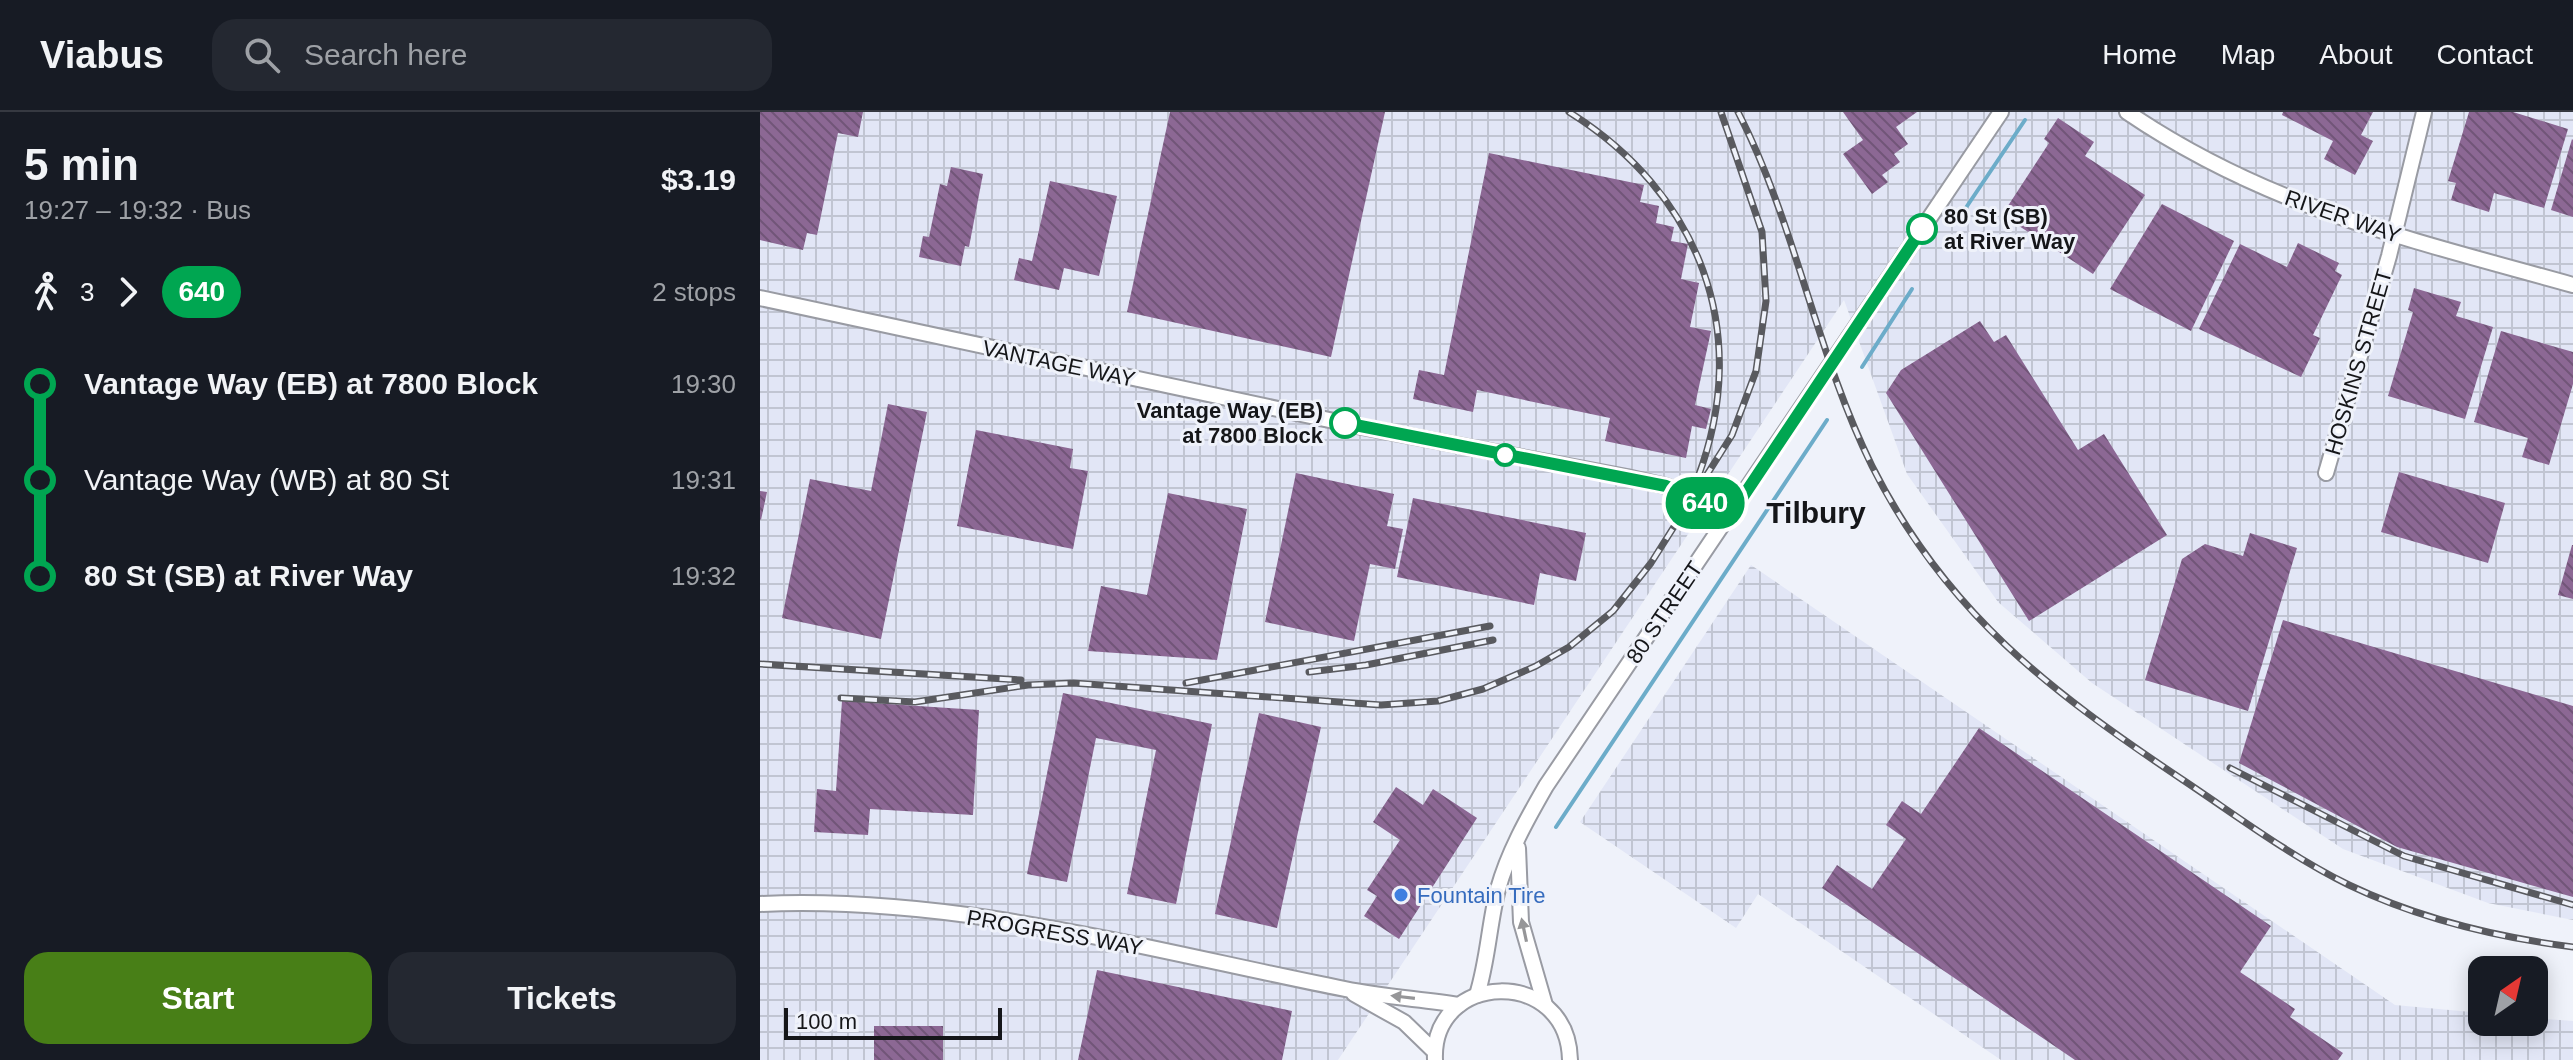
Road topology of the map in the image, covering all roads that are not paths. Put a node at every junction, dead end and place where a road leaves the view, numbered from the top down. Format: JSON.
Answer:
{"nodes":[{"id":1,"x":2001,"y":112,"type":"edge"},
{"id":2,"x":2127,"y":112,"type":"edge"},
{"id":3,"x":2424,"y":112,"type":"edge"},
{"id":4,"x":2394,"y":235,"type":"junction"},
{"id":5,"x":2573,"y":285,"type":"edge"},
{"id":6,"x":760,"y":298,"type":"edge"},
{"id":7,"x":2326,"y":473,"type":"dead end"},
{"id":8,"x":1732,"y":513,"type":"junction"},
{"id":9,"x":1518,"y":836,"type":"junction"},
{"id":10,"x":760,"y":904,"type":"edge"},
{"id":11,"x":1347,"y":990,"type":"junction"},
{"id":12,"x":1477,"y":995,"type":"junction"},
{"id":13,"x":1459,"y":1005,"type":"junction"},
{"id":14,"x":1545,"y":1005,"type":"junction"},
{"id":15,"x":1435,"y":1056,"type":"edge"},
{"id":16,"x":1570,"y":1060,"type":"edge"}],
"edges":[{"from":1,"to":8,"type":"street","name":"80 STREET"},
{"from":2,"to":4,"type":"street","name":"RIVER WAY"},
{"from":3,"to":4,"type":"street","name":"HOSKINS STREET"},
{"from":4,"to":5,"type":"street","name":"RIVER WAY"},
{"from":4,"to":7,"type":"street","name":"HOSKINS STREET"},
{"from":6,"to":8,"type":"street","name":"VANTAGE WAY"},
{"from":8,"to":9,"type":"street","name":"80 STREET"},
{"from":9,"to":12,"type":"street","name":"80 STREET"},
{"from":14,"to":9,"type":"street","one_way":true},
{"from":10,"to":11,"type":"street","name":"PROGRESS WAY"},
{"from":13,"to":11,"type":"street","name":"PROGRESS WAY","one_way":true},
{"from":11,"to":15,"type":"street","name":"PROGRESS WAY"},
{"from":12,"to":13,"type":"street"},
{"from":12,"to":14,"type":"street"},
{"from":13,"to":15,"type":"street"},
{"from":14,"to":16,"type":"street"}]}
